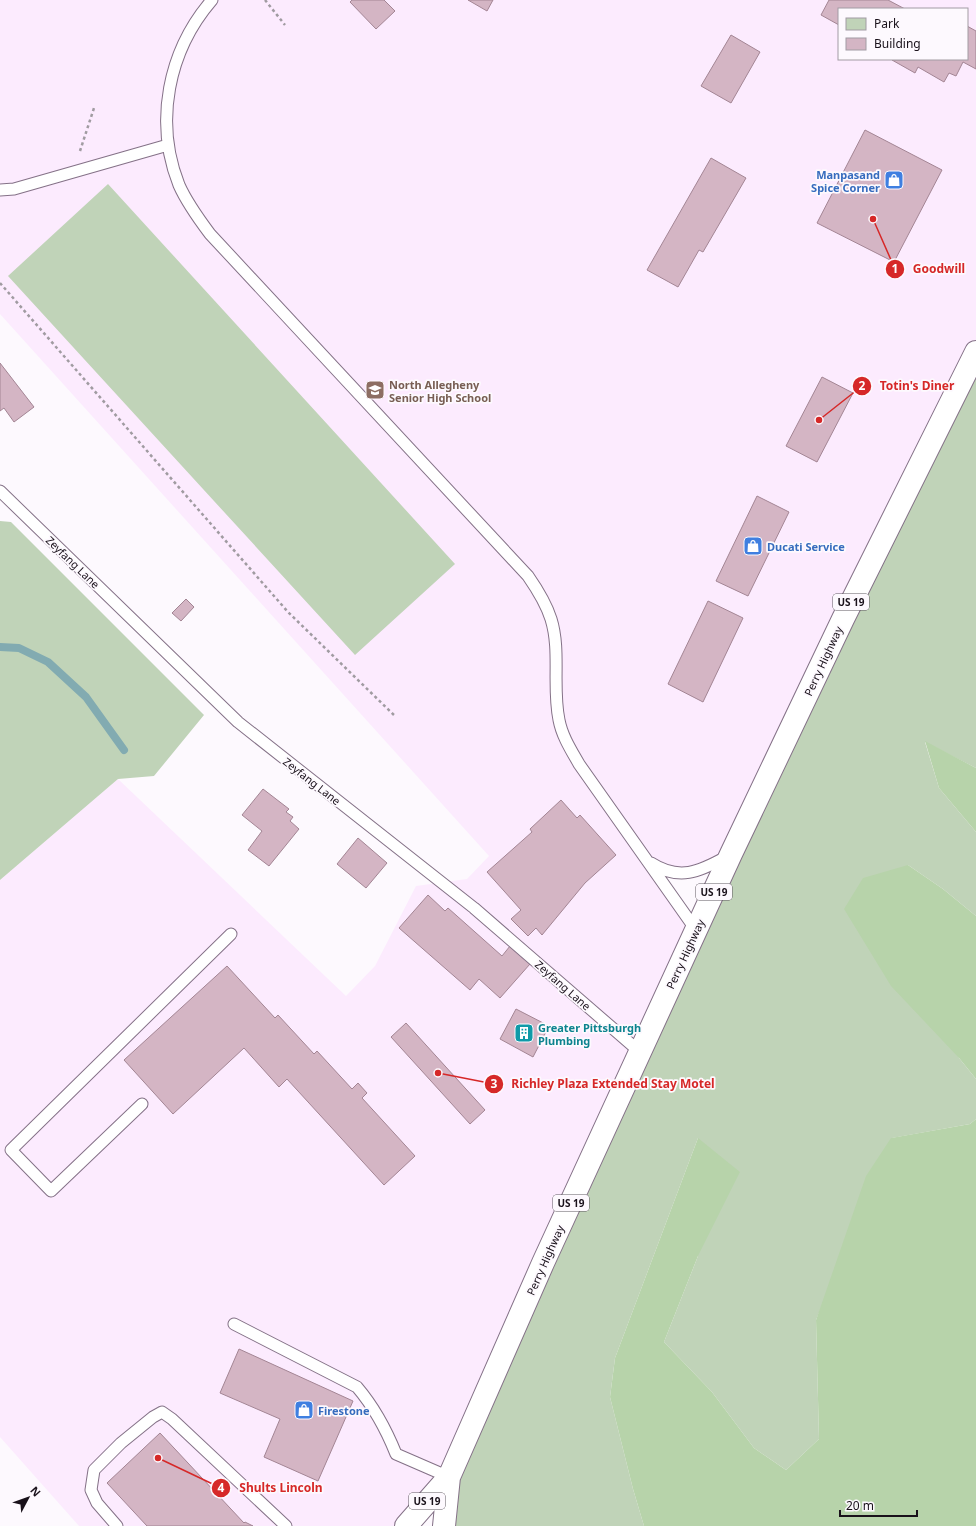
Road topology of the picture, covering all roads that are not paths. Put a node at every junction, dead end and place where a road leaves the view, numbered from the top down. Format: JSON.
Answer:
{"nodes":[{"id":1,"x":212,"y":0,"type":"edge"},
{"id":2,"x":168,"y":145,"type":"junction"},
{"id":3,"x":0,"y":190,"type":"edge"},
{"id":4,"x":976,"y":352,"type":"edge"},
{"id":5,"x":0,"y":491,"type":"edge"},
{"id":6,"x":731,"y":854,"type":"junction"},
{"id":7,"x":647,"y":861,"type":"junction"},
{"id":8,"x":696,"y":930,"type":"junction"},
{"id":9,"x":231,"y":934,"type":"dead end"},
{"id":10,"x":640,"y":1052,"type":"junction"},
{"id":11,"x":142,"y":1104,"type":"dead end"},
{"id":12,"x":234,"y":1324,"type":"dead end"},
{"id":13,"x":449,"y":1477,"type":"junction"},
{"id":14,"x":117,"y":1526,"type":"edge"},
{"id":15,"x":286,"y":1526,"type":"edge"},
{"id":16,"x":406,"y":1526,"type":"edge"},
{"id":17,"x":444,"y":1526,"type":"edge"}],
"edges":[{"from":1,"to":2,"type":"lane"},
{"from":2,"to":3,"type":"lane"},
{"from":2,"to":7,"type":"lane"},
{"from":4,"to":6,"type":"highway","name":"Perry Highway","number":"US 19"},
{"from":5,"to":10,"type":"lane","name":"Zeyfang Lane"},
{"from":6,"to":7,"type":"lane"},
{"from":6,"to":8,"type":"highway","name":"Perry Highway","number":"US 19"},
{"from":7,"to":8,"type":"lane"},
{"from":8,"to":10,"type":"highway","name":"Perry Highway","number":"US 19"},
{"from":9,"to":11,"type":"lane"},
{"from":10,"to":13,"type":"highway","name":"Perry Highway","number":"US 19"},
{"from":12,"to":13,"type":"lane"},
{"from":13,"to":16,"type":"highway","name":"Perry Highway","number":"US 19"},
{"from":13,"to":17,"type":"highway","name":"Perry Highway","number":"US 19"},
{"from":14,"to":15,"type":"lane"}]}
